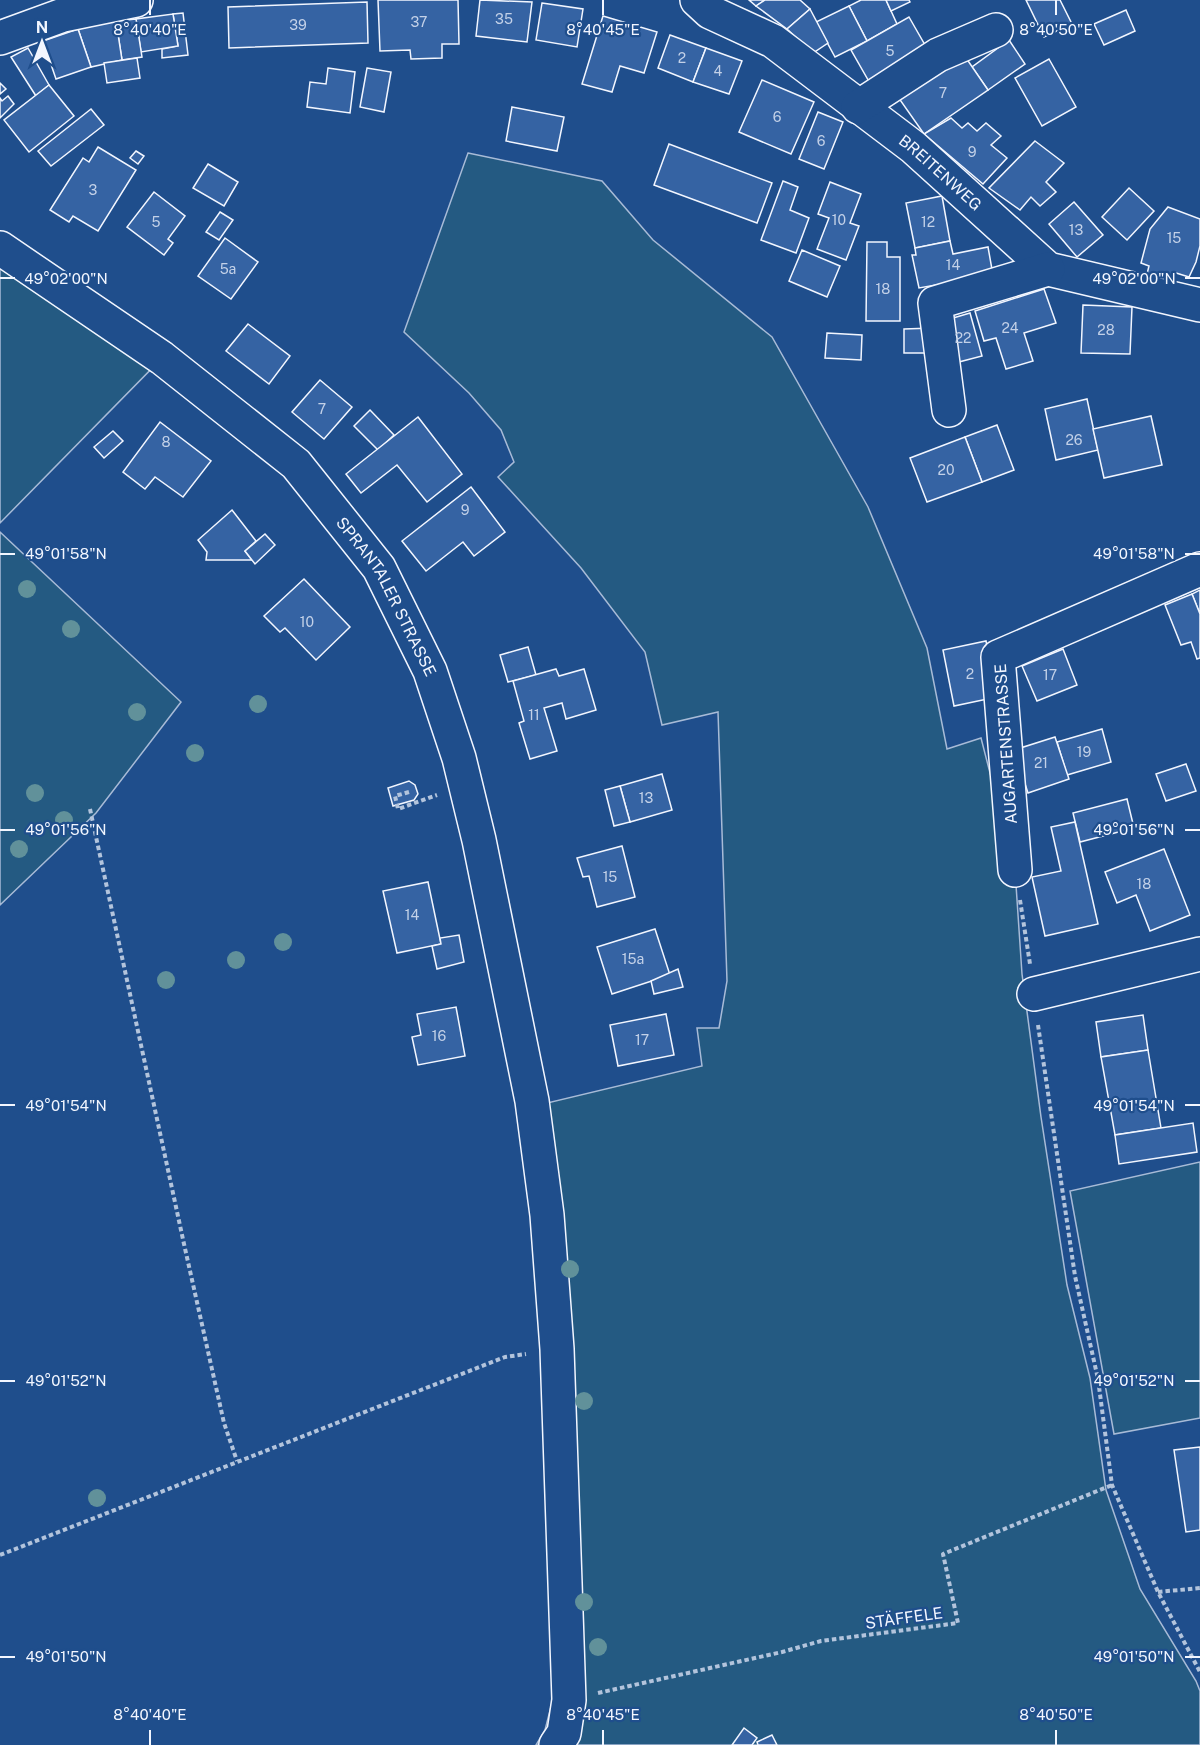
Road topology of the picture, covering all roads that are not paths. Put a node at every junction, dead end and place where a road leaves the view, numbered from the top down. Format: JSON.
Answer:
{"nodes":[{"id":1,"x":136,"y":0,"type":"edge"},
{"id":2,"x":697,"y":0,"type":"edge"},
{"id":3,"x":996,"y":30,"type":"dead end"},
{"id":4,"x":0,"y":38,"type":"edge"},
{"id":5,"x":858,"y":107,"type":"junction"},
{"id":6,"x":0,"y":248,"type":"edge"},
{"id":7,"x":1048,"y":269,"type":"junction"},
{"id":8,"x":1200,"y":305,"type":"edge"},
{"id":9,"x":949,"y":410,"type":"dead end"},
{"id":10,"x":1200,"y":568,"type":"edge"},
{"id":11,"x":1015,"y":870,"type":"road end"},
{"id":12,"x":1200,"y":954,"type":"edge"},
{"id":13,"x":1034,"y":994,"type":"road end"},
{"id":14,"x":556,"y":1745,"type":"edge"}],
"edges":[{"from":1,"to":4,"type":"street"},
{"from":2,"to":5,"type":"street","name":"BREITENWEG"},
{"from":3,"to":5,"type":"street"},
{"from":5,"to":7,"type":"street","name":"BREITENWEG"},
{"from":6,"to":14,"type":"street","name":"SPRANTALER STRASSE"},
{"from":7,"to":8,"type":"street","name":"BREITENWEG"},
{"from":7,"to":9,"type":"street"},
{"from":10,"to":11,"type":"street","name":"AUGARTENSTRASSE"},
{"from":12,"to":13,"type":"street"}]}
